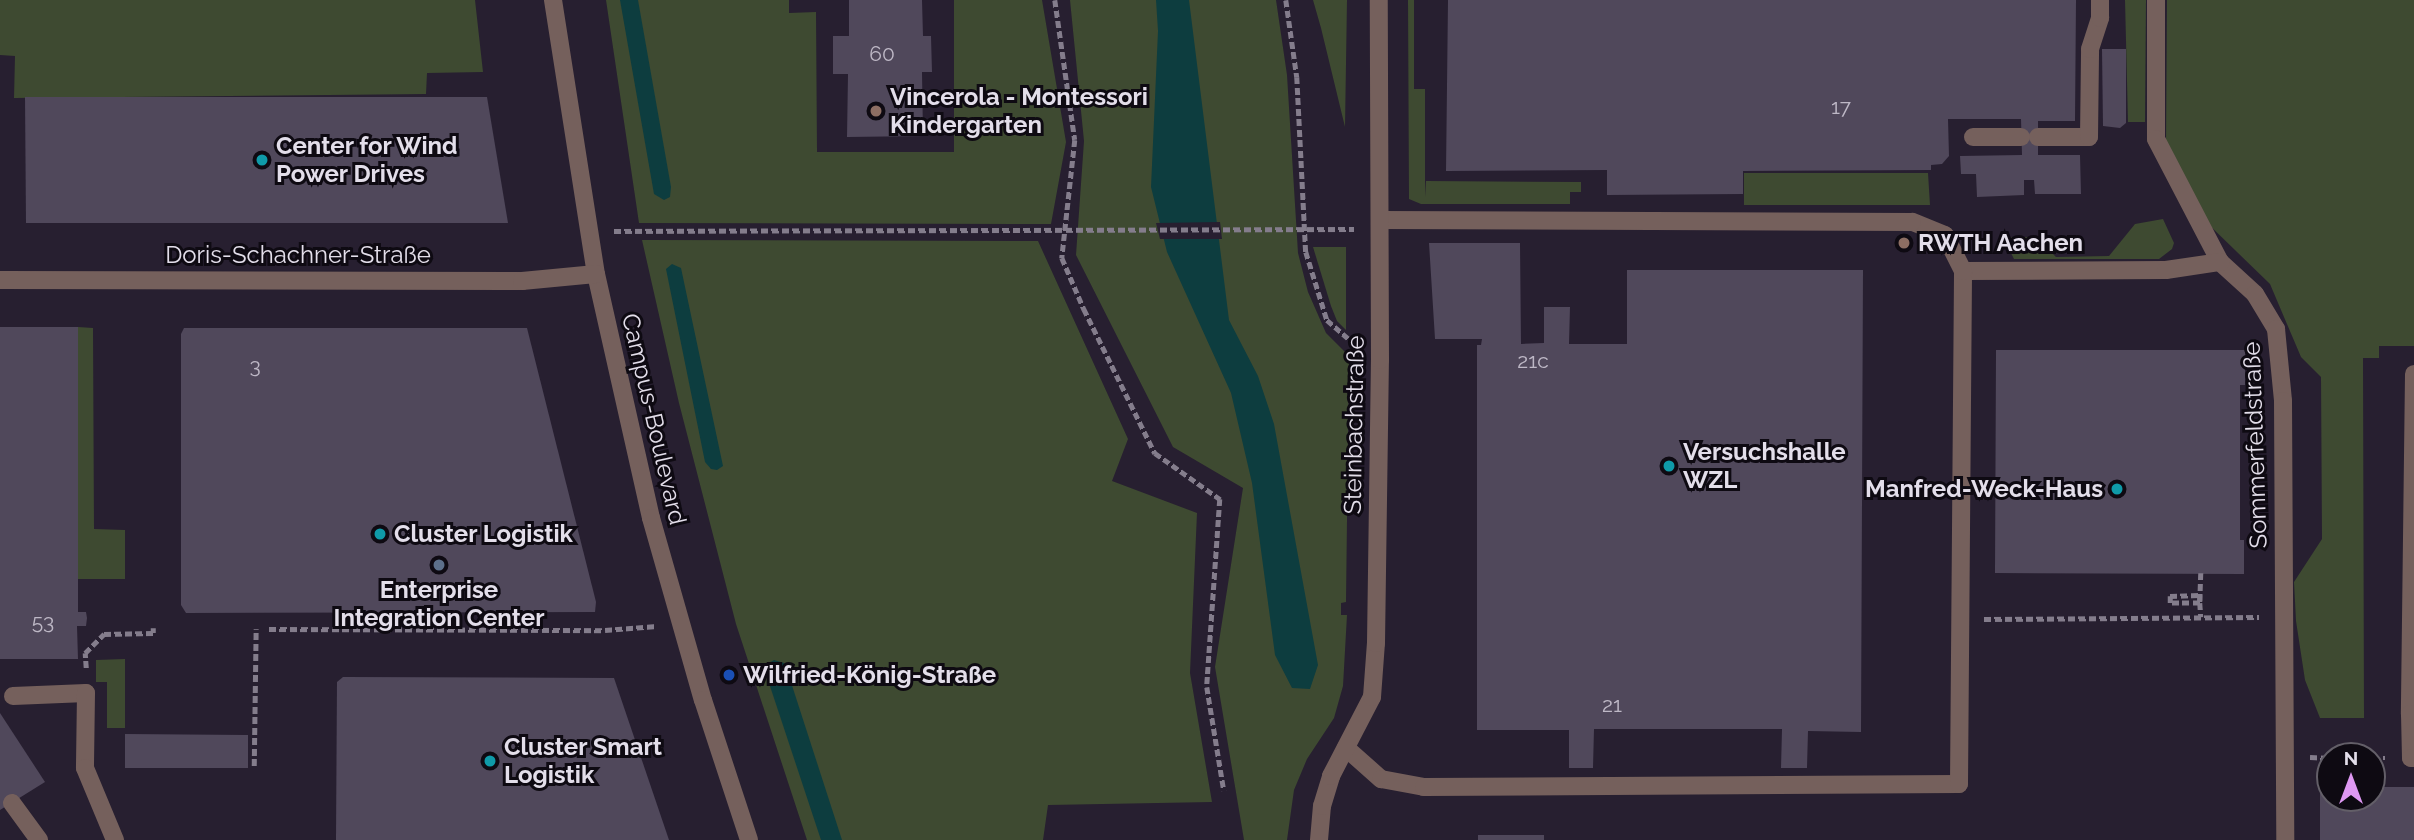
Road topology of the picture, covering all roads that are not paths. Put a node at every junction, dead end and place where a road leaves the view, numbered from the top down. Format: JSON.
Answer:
{"nodes":[{"id":1,"x":553,"y":0,"type":"edge"},
{"id":2,"x":1379,"y":0,"type":"edge"},
{"id":3,"x":2100,"y":0,"type":"edge"},
{"id":4,"x":2156,"y":0,"type":"edge"},
{"id":5,"x":1973,"y":137,"type":"dead end"},
{"id":6,"x":1380,"y":224,"type":"junction"},
{"id":7,"x":2220,"y":262,"type":"junction"},
{"id":8,"x":1963,"y":271,"type":"junction"},
{"id":9,"x":596,"y":274,"type":"junction"},
{"id":10,"x":0,"y":279,"type":"edge"},
{"id":11,"x":2414,"y":374,"type":"edge"},
{"id":12,"x":13,"y":696,"type":"dead end"},
{"id":13,"x":1346,"y":748,"type":"junction"},
{"id":14,"x":2414,"y":758,"type":"edge"},
{"id":15,"x":12,"y":803,"type":"dead end"},
{"id":16,"x":39,"y":840,"type":"edge"},
{"id":17,"x":115,"y":840,"type":"edge"},
{"id":18,"x":749,"y":840,"type":"edge"},
{"id":19,"x":1319,"y":840,"type":"edge"},
{"id":20,"x":2285,"y":840,"type":"edge"}],
"edges":[{"from":1,"to":9,"type":"street","name":"Campus-Boulevard"},
{"from":2,"to":6,"type":"street","name":"Steinbachstraße"},
{"from":3,"to":5,"type":"street"},
{"from":4,"to":7,"type":"street","name":"Sommerfeldstraße"},
{"from":6,"to":8,"type":"street"},
{"from":6,"to":13,"type":"street","name":"Steinbachstraße"},
{"from":7,"to":8,"type":"street"},
{"from":7,"to":20,"type":"street","name":"Sommerfeldstraße"},
{"from":8,"to":13,"type":"street"},
{"from":9,"to":10,"type":"street","name":"Doris-Schachner-Straße"},
{"from":9,"to":18,"type":"street","name":"Campus-Boulevard"},
{"from":11,"to":14,"type":"street"},
{"from":12,"to":17,"type":"street"},
{"from":13,"to":19,"type":"street","name":"Steinbachstraße"},
{"from":15,"to":16,"type":"street"}]}
